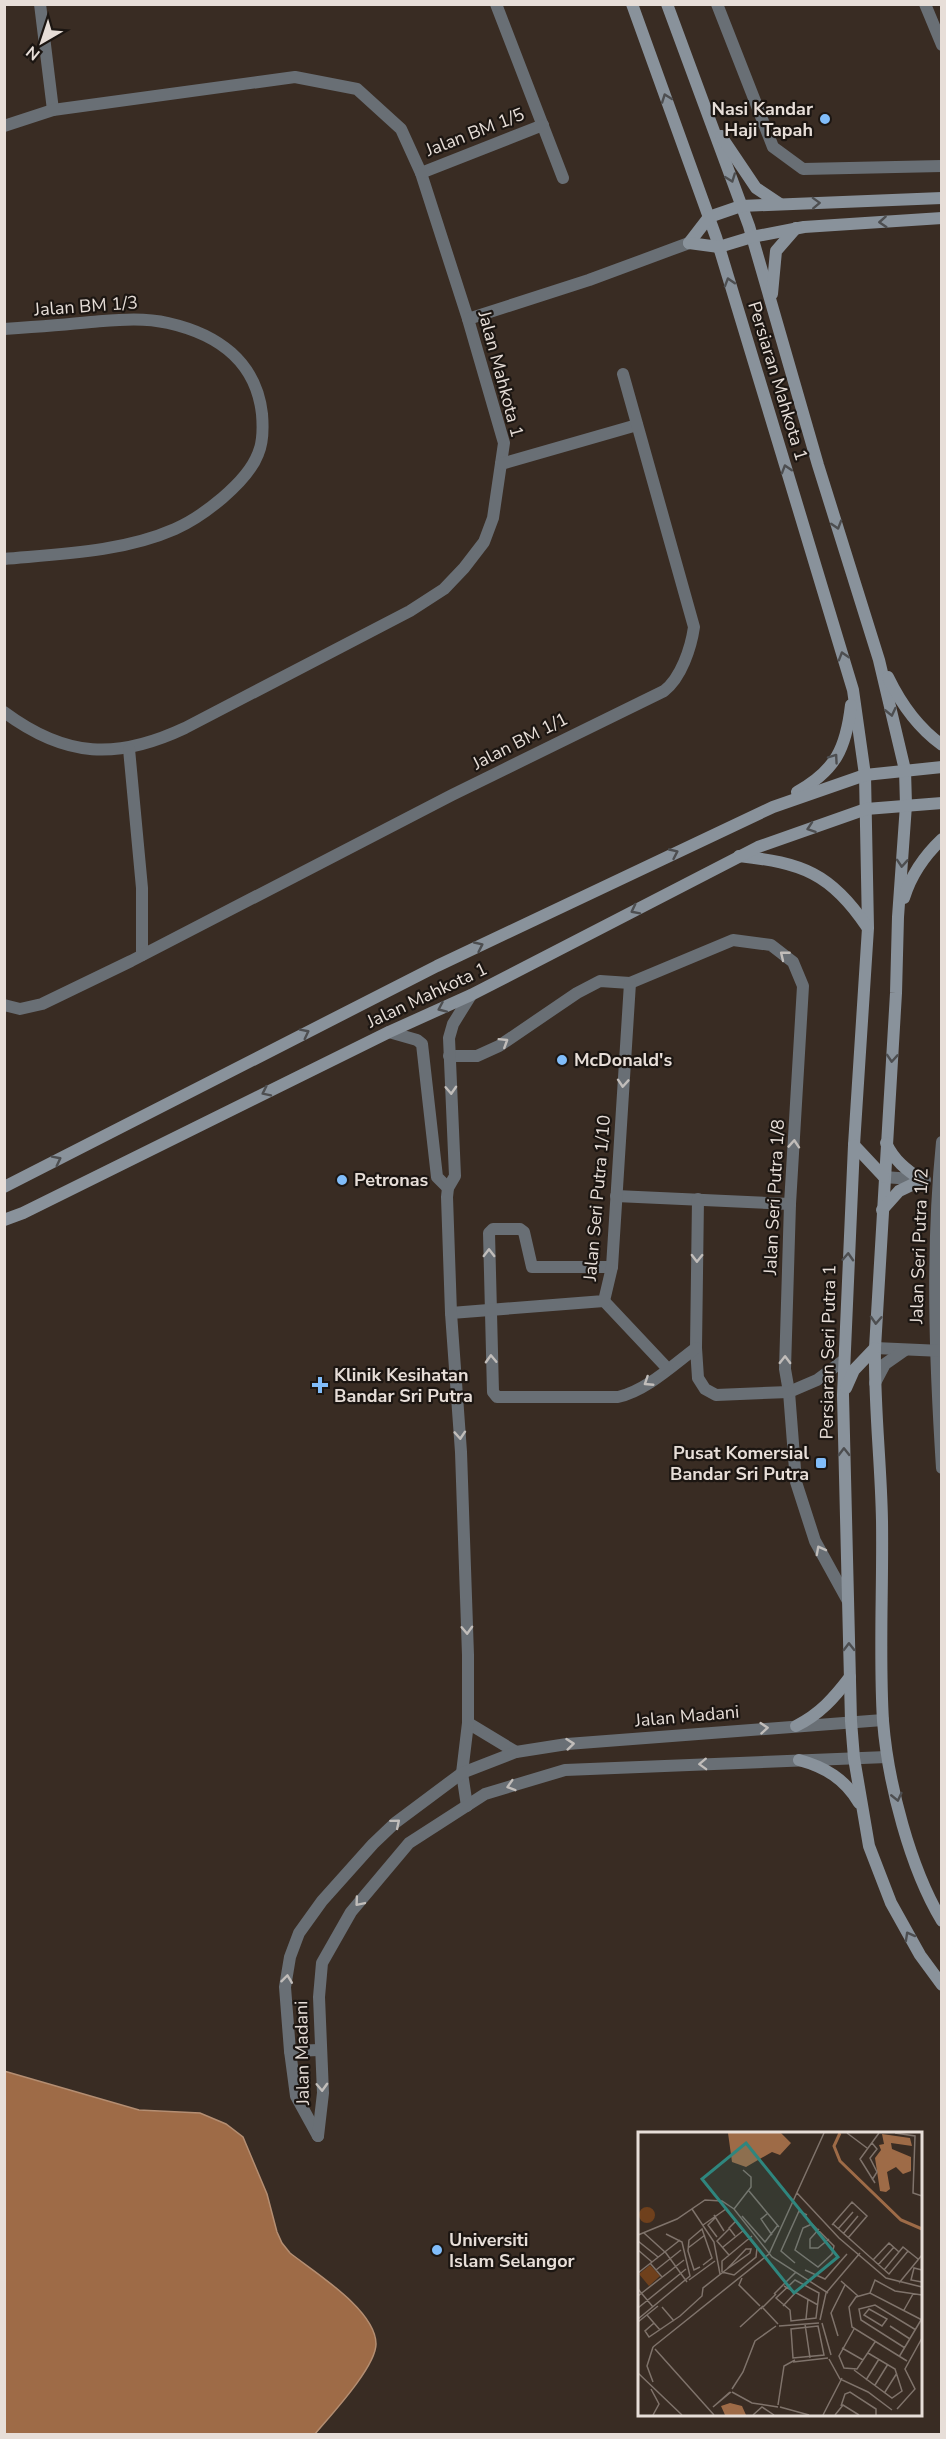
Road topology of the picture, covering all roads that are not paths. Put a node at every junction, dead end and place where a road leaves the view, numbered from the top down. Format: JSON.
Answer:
{"nodes":[{"id":1,"x":40,"y":4,"type":"edge"},
{"id":2,"x":496,"y":4,"type":"edge"},
{"id":3,"x":632,"y":4,"type":"edge"},
{"id":4,"x":668,"y":4,"type":"edge"},
{"id":5,"x":717,"y":4,"type":"edge"},
{"id":6,"x":925,"y":4,"type":"edge"},
{"id":7,"x":942,"y":45,"type":"edge"},
{"id":8,"x":53,"y":110,"type":"junction"},
{"id":9,"x":710,"y":120,"type":"junction"},
{"id":10,"x":543,"y":125,"type":"junction"},
{"id":11,"x":4,"y":126,"type":"edge"},
{"id":12,"x":942,"y":166,"type":"edge"},
{"id":13,"x":421,"y":172,"type":"junction"},
{"id":14,"x":563,"y":178,"type":"dead end"},
{"id":15,"x":942,"y":198,"type":"edge"},
{"id":16,"x":780,"y":204,"type":"junction"},
{"id":17,"x":741,"y":206,"type":"junction"},
{"id":18,"x":709,"y":217,"type":"junction"},
{"id":19,"x":942,"y":218,"type":"edge"},
{"id":20,"x":796,"y":228,"type":"junction"},
{"id":21,"x":752,"y":237,"type":"junction"},
{"id":22,"x":688,"y":243,"type":"junction"},
{"id":23,"x":719,"y":247,"type":"junction"},
{"id":24,"x":771,"y":304,"type":"junction"},
{"id":25,"x":468,"y":319,"type":"junction"},
{"id":26,"x":4,"y":329,"type":"edge"},
{"id":27,"x":623,"y":374,"type":"dead end"},
{"id":28,"x":637,"y":425,"type":"junction"},
{"id":29,"x":501,"y":464,"type":"junction"},
{"id":30,"x":4,"y":559,"type":"edge"},
{"id":31,"x":879,"y":660,"type":"junction"},
{"id":32,"x":853,"y":690,"type":"junction"},
{"id":33,"x":4,"y":712,"type":"edge"},
{"id":34,"x":942,"y":744,"type":"edge"},
{"id":35,"x":129,"y":749,"type":"junction"},
{"id":36,"x":942,"y":766,"type":"edge"},
{"id":37,"x":905,"y":770,"type":"junction"},
{"id":38,"x":865,"y":775,"type":"junction"},
{"id":39,"x":942,"y":803,"type":"edge"},
{"id":40,"x":906,"y":805,"type":"junction"},
{"id":41,"x":772,"y":807,"type":"junction"},
{"id":42,"x":867,"y":809,"type":"junction"},
{"id":43,"x":942,"y":839,"type":"edge"},
{"id":44,"x":739,"y":856,"type":"junction"},
{"id":45,"x":898,"y":917,"type":"junction"},
{"id":46,"x":868,"y":928,"type":"junction"},
{"id":47,"x":142,"y":955,"type":"junction"},
{"id":48,"x":630,"y":983,"type":"junction"},
{"id":49,"x":471,"y":995,"type":"junction"},
{"id":50,"x":4,"y":1005,"type":"edge"},
{"id":51,"x":389,"y":1032,"type":"junction"},
{"id":52,"x":449,"y":1056,"type":"junction"},
{"id":53,"x":886,"y":1142,"type":"junction"},
{"id":54,"x":942,"y":1142,"type":"edge"},
{"id":55,"x":854,"y":1145,"type":"junction"},
{"id":56,"x":884,"y":1178,"type":"junction"},
{"id":57,"x":922,"y":1179,"type":"junction"},
{"id":58,"x":940,"y":1180,"type":"edge"},
{"id":59,"x":4,"y":1187,"type":"edge"},
{"id":60,"x":448,"y":1191,"type":"junction"},
{"id":61,"x":616,"y":1196,"type":"junction"},
{"id":62,"x":698,"y":1199,"type":"junction"},
{"id":63,"x":790,"y":1204,"type":"junction"},
{"id":64,"x":882,"y":1210,"type":"junction"},
{"id":65,"x":4,"y":1220,"type":"edge"},
{"id":66,"x":612,"y":1267,"type":"junction"},
{"id":67,"x":604,"y":1301,"type":"junction"},
{"id":68,"x":489,"y":1312,"type":"junction"},
{"id":69,"x":451,"y":1314,"type":"junction"},
{"id":70,"x":696,"y":1348,"type":"junction"},
{"id":71,"x":875,"y":1348,"type":"junction"},
{"id":72,"x":906,"y":1349,"type":"junction"},
{"id":73,"x":938,"y":1351,"type":"edge"},
{"id":74,"x":844,"y":1360,"type":"junction"},
{"id":75,"x":668,"y":1369,"type":"junction"},
{"id":76,"x":875,"y":1383,"type":"junction"},
{"id":77,"x":789,"y":1392,"type":"junction"},
{"id":78,"x":843,"y":1395,"type":"junction"},
{"id":79,"x":942,"y":1468,"type":"edge"},
{"id":80,"x":848,"y":1601,"type":"junction"},
{"id":81,"x":850,"y":1677,"type":"junction"},
{"id":82,"x":883,"y":1720,"type":"junction"},
{"id":83,"x":850,"y":1721,"type":"junction"},
{"id":84,"x":468,"y":1723,"type":"junction"},
{"id":85,"x":796,"y":1726,"type":"junction"},
{"id":86,"x":516,"y":1752,"type":"junction"},
{"id":87,"x":887,"y":1757,"type":"junction"},
{"id":88,"x":854,"y":1758,"type":"junction"},
{"id":89,"x":799,"y":1760,"type":"junction"},
{"id":90,"x":462,"y":1773,"type":"junction"},
{"id":91,"x":467,"y":1806,"type":"junction"},
{"id":92,"x":863,"y":1809,"type":"junction"},
{"id":93,"x":942,"y":1921,"type":"edge"},
{"id":94,"x":942,"y":1985,"type":"edge"},
{"id":95,"x":320,"y":2050,"type":"junction"},
{"id":96,"x":290,"y":2051,"type":"junction"}],
"edges":[{"from":1,"to":8,"type":"street"},
{"from":2,"to":10,"type":"street","name":"Jalan BM 1/5"},
{"from":18,"to":3,"type":"street","name":"Persiaran Mahkota 1","one_way":true},
{"from":4,"to":9,"type":"street","name":"Persiaran Mahkota 1"},
{"from":5,"to":12,"type":"street"},
{"from":6,"to":7,"type":"street"},
{"from":8,"to":11,"type":"street","name":"Jalan Mahkota 1"},
{"from":8,"to":13,"type":"street","name":"Jalan Mahkota 1"},
{"from":9,"to":16,"type":"street"},
{"from":9,"to":17,"type":"street","name":"Persiaran Mahkota 1","one_way":true},
{"from":10,"to":13,"type":"street","name":"Jalan BM 1/5"},
{"from":10,"to":14,"type":"street","name":"Jalan BM 1/5"},
{"from":13,"to":25,"type":"street","name":"Jalan Mahkota 1"},
{"from":16,"to":15,"type":"street","one_way":true},
{"from":16,"to":17,"type":"street"},
{"from":17,"to":18,"type":"street"},
{"from":17,"to":21,"type":"street","name":"Persiaran Mahkota 1"},
{"from":18,"to":22,"type":"street"},
{"from":18,"to":23,"type":"street","name":"Persiaran Mahkota 1"},
{"from":19,"to":20,"type":"street","one_way":true},
{"from":20,"to":21,"type":"street"},
{"from":20,"to":24,"type":"street"},
{"from":21,"to":23,"type":"street"},
{"from":21,"to":24,"type":"street","name":"Persiaran Mahkota 1"},
{"from":22,"to":23,"type":"street"},
{"from":22,"to":25,"type":"street"},
{"from":32,"to":23,"type":"street","name":"Persiaran Mahkota 1","one_way":true},
{"from":24,"to":31,"type":"street","name":"Persiaran Mahkota 1","one_way":true},
{"from":25,"to":29,"type":"street","name":"Jalan Mahkota 1"},
{"from":26,"to":30,"type":"street","name":"Jalan BM 1/3"},
{"from":27,"to":28,"type":"street","name":"Jalan BM 1/1"},
{"from":28,"to":29,"type":"street"},
{"from":28,"to":47,"type":"street","name":"Jalan BM 1/1"},
{"from":29,"to":35,"type":"street","name":"Jalan Mahkota 1"},
{"from":31,"to":34,"type":"street"},
{"from":31,"to":37,"type":"street","name":"Persiaran Mahkota 1","one_way":true},
{"from":32,"to":38,"type":"street","name":"Persiaran Mahkota 1"},
{"from":41,"to":32,"type":"street","one_way":true},
{"from":33,"to":35,"type":"street","name":"Jalan Mahkota 1"},
{"from":35,"to":47,"type":"street"},
{"from":36,"to":37,"type":"street","name":"Jalan Mahkota 1"},
{"from":37,"to":38,"type":"street","name":"Jalan Mahkota 1"},
{"from":37,"to":40,"type":"street","name":"Persiaran Mahkota 1"},
{"from":38,"to":41,"type":"street","name":"Jalan Mahkota 1"},
{"from":38,"to":42,"type":"street","name":"Persiaran Mahkota 1"},
{"from":39,"to":40,"type":"street","name":"Jalan Mahkota 1"},
{"from":40,"to":42,"type":"street","name":"Jalan Mahkota 1"},
{"from":40,"to":45,"type":"street","one_way":true},
{"from":59,"to":41,"type":"street","name":"Jalan Mahkota 1","one_way":true},
{"from":42,"to":44,"type":"street","name":"Jalan Mahkota 1","one_way":true},
{"from":42,"to":46,"type":"street","name":"Persiaran Seri Putra 1"},
{"from":43,"to":45,"type":"street"},
{"from":44,"to":46,"type":"street"},
{"from":44,"to":49,"type":"street","name":"Jalan Mahkota 1","one_way":true},
{"from":45,"to":53,"type":"street","one_way":true},
{"from":46,"to":55,"type":"street","name":"Persiaran Seri Putra 1"},
{"from":47,"to":50,"type":"street","name":"Jalan BM 1/1"},
{"from":52,"to":48,"type":"street","one_way":true},
{"from":48,"to":61,"type":"street","name":"Jalan Seri Putra 1/10","one_way":true},
{"from":63,"to":48,"type":"street","name":"Jalan Seri Putra 1/8","one_way":true},
{"from":49,"to":51,"type":"street","name":"Jalan Mahkota 1","one_way":true},
{"from":49,"to":52,"type":"street"},
{"from":51,"to":60,"type":"street"},
{"from":51,"to":65,"type":"street","name":"Jalan Mahkota 1","one_way":true},
{"from":52,"to":60,"type":"street","one_way":true},
{"from":53,"to":56,"type":"street"},
{"from":53,"to":57,"type":"street"},
{"from":54,"to":58,"type":"street","name":"Jalan Seri Putra 1/2"},
{"from":55,"to":56,"type":"street"},
{"from":74,"to":55,"type":"street","name":"Persiaran Seri Putra 1","one_way":true},
{"from":56,"to":57,"type":"street"},
{"from":56,"to":64,"type":"street"},
{"from":57,"to":58,"type":"street"},
{"from":57,"to":64,"type":"street"},
{"from":58,"to":73,"type":"street","name":"Jalan Seri Putra 1/2"},
{"from":60,"to":69,"type":"street"},
{"from":61,"to":62,"type":"street"},
{"from":61,"to":66,"type":"street","name":"Jalan Seri Putra 1/10"},
{"from":62,"to":63,"type":"street"},
{"from":62,"to":70,"type":"street","one_way":true},
{"from":77,"to":63,"type":"street","name":"Jalan Seri Putra 1/8","one_way":true},
{"from":64,"to":71,"type":"street","one_way":true},
{"from":66,"to":67,"type":"street","name":"Jalan Seri Putra 1/10"},
{"from":68,"to":66,"type":"street","one_way":true},
{"from":67,"to":68,"type":"street","name":"Jalan Seri Putra 1/10"},
{"from":67,"to":75,"type":"street"},
{"from":68,"to":69,"type":"street","name":"Jalan Seri Putra 1/10"},
{"from":75,"to":68,"type":"street","one_way":true},
{"from":69,"to":84,"type":"street","one_way":true},
{"from":70,"to":75,"type":"street"},
{"from":70,"to":77,"type":"street"},
{"from":71,"to":72,"type":"street"},
{"from":71,"to":76,"type":"street"},
{"from":71,"to":78,"type":"street"},
{"from":72,"to":73,"type":"street"},
{"from":72,"to":76,"type":"street"},
{"from":73,"to":79,"type":"street","name":"Jalan Seri Putra 1/2"},
{"from":74,"to":77,"type":"street"},
{"from":74,"to":78,"type":"street","name":"Persiaran Seri Putra 1"},
{"from":76,"to":82,"type":"street"},
{"from":80,"to":77,"type":"street","name":"Jalan Seri Putra 1/8","one_way":true},
{"from":80,"to":78,"type":"street","name":"Persiaran Seri Putra 1","one_way":true},
{"from":81,"to":80,"type":"street","name":"Persiaran Seri Putra 1","one_way":true},
{"from":81,"to":83,"type":"street","name":"Persiaran Seri Putra 1"},
{"from":81,"to":85,"type":"street"},
{"from":82,"to":83,"type":"street","name":"Jalan Madani"},
{"from":82,"to":87,"type":"street"},
{"from":83,"to":85,"type":"street","name":"Jalan Madani"},
{"from":83,"to":88,"type":"street","name":"Persiaran Seri Putra 1"},
{"from":84,"to":86,"type":"street"},
{"from":84,"to":90,"type":"street"},
{"from":86,"to":85,"type":"street","name":"Jalan Madani","one_way":true},
{"from":86,"to":90,"type":"street","name":"Jalan Madani"},
{"from":87,"to":88,"type":"street","name":"Jalan Madani"},
{"from":87,"to":93,"type":"street","one_way":true},
{"from":88,"to":89,"type":"street","name":"Jalan Madani"},
{"from":88,"to":92,"type":"street","name":"Persiaran Seri Putra 1"},
{"from":89,"to":91,"type":"street","name":"Jalan Madani","one_way":true},
{"from":89,"to":92,"type":"street"},
{"from":90,"to":91,"type":"street"},
{"from":96,"to":90,"type":"street","name":"Jalan Madani","one_way":true},
{"from":91,"to":95,"type":"street","name":"Jalan Madani","one_way":true},
{"from":94,"to":92,"type":"street","name":"Persiaran Seri Putra 1","one_way":true},
{"from":95,"to":96,"type":"street"},
{"from":95,"to":96,"type":"street","name":"Jalan Madani","one_way":true}]}
